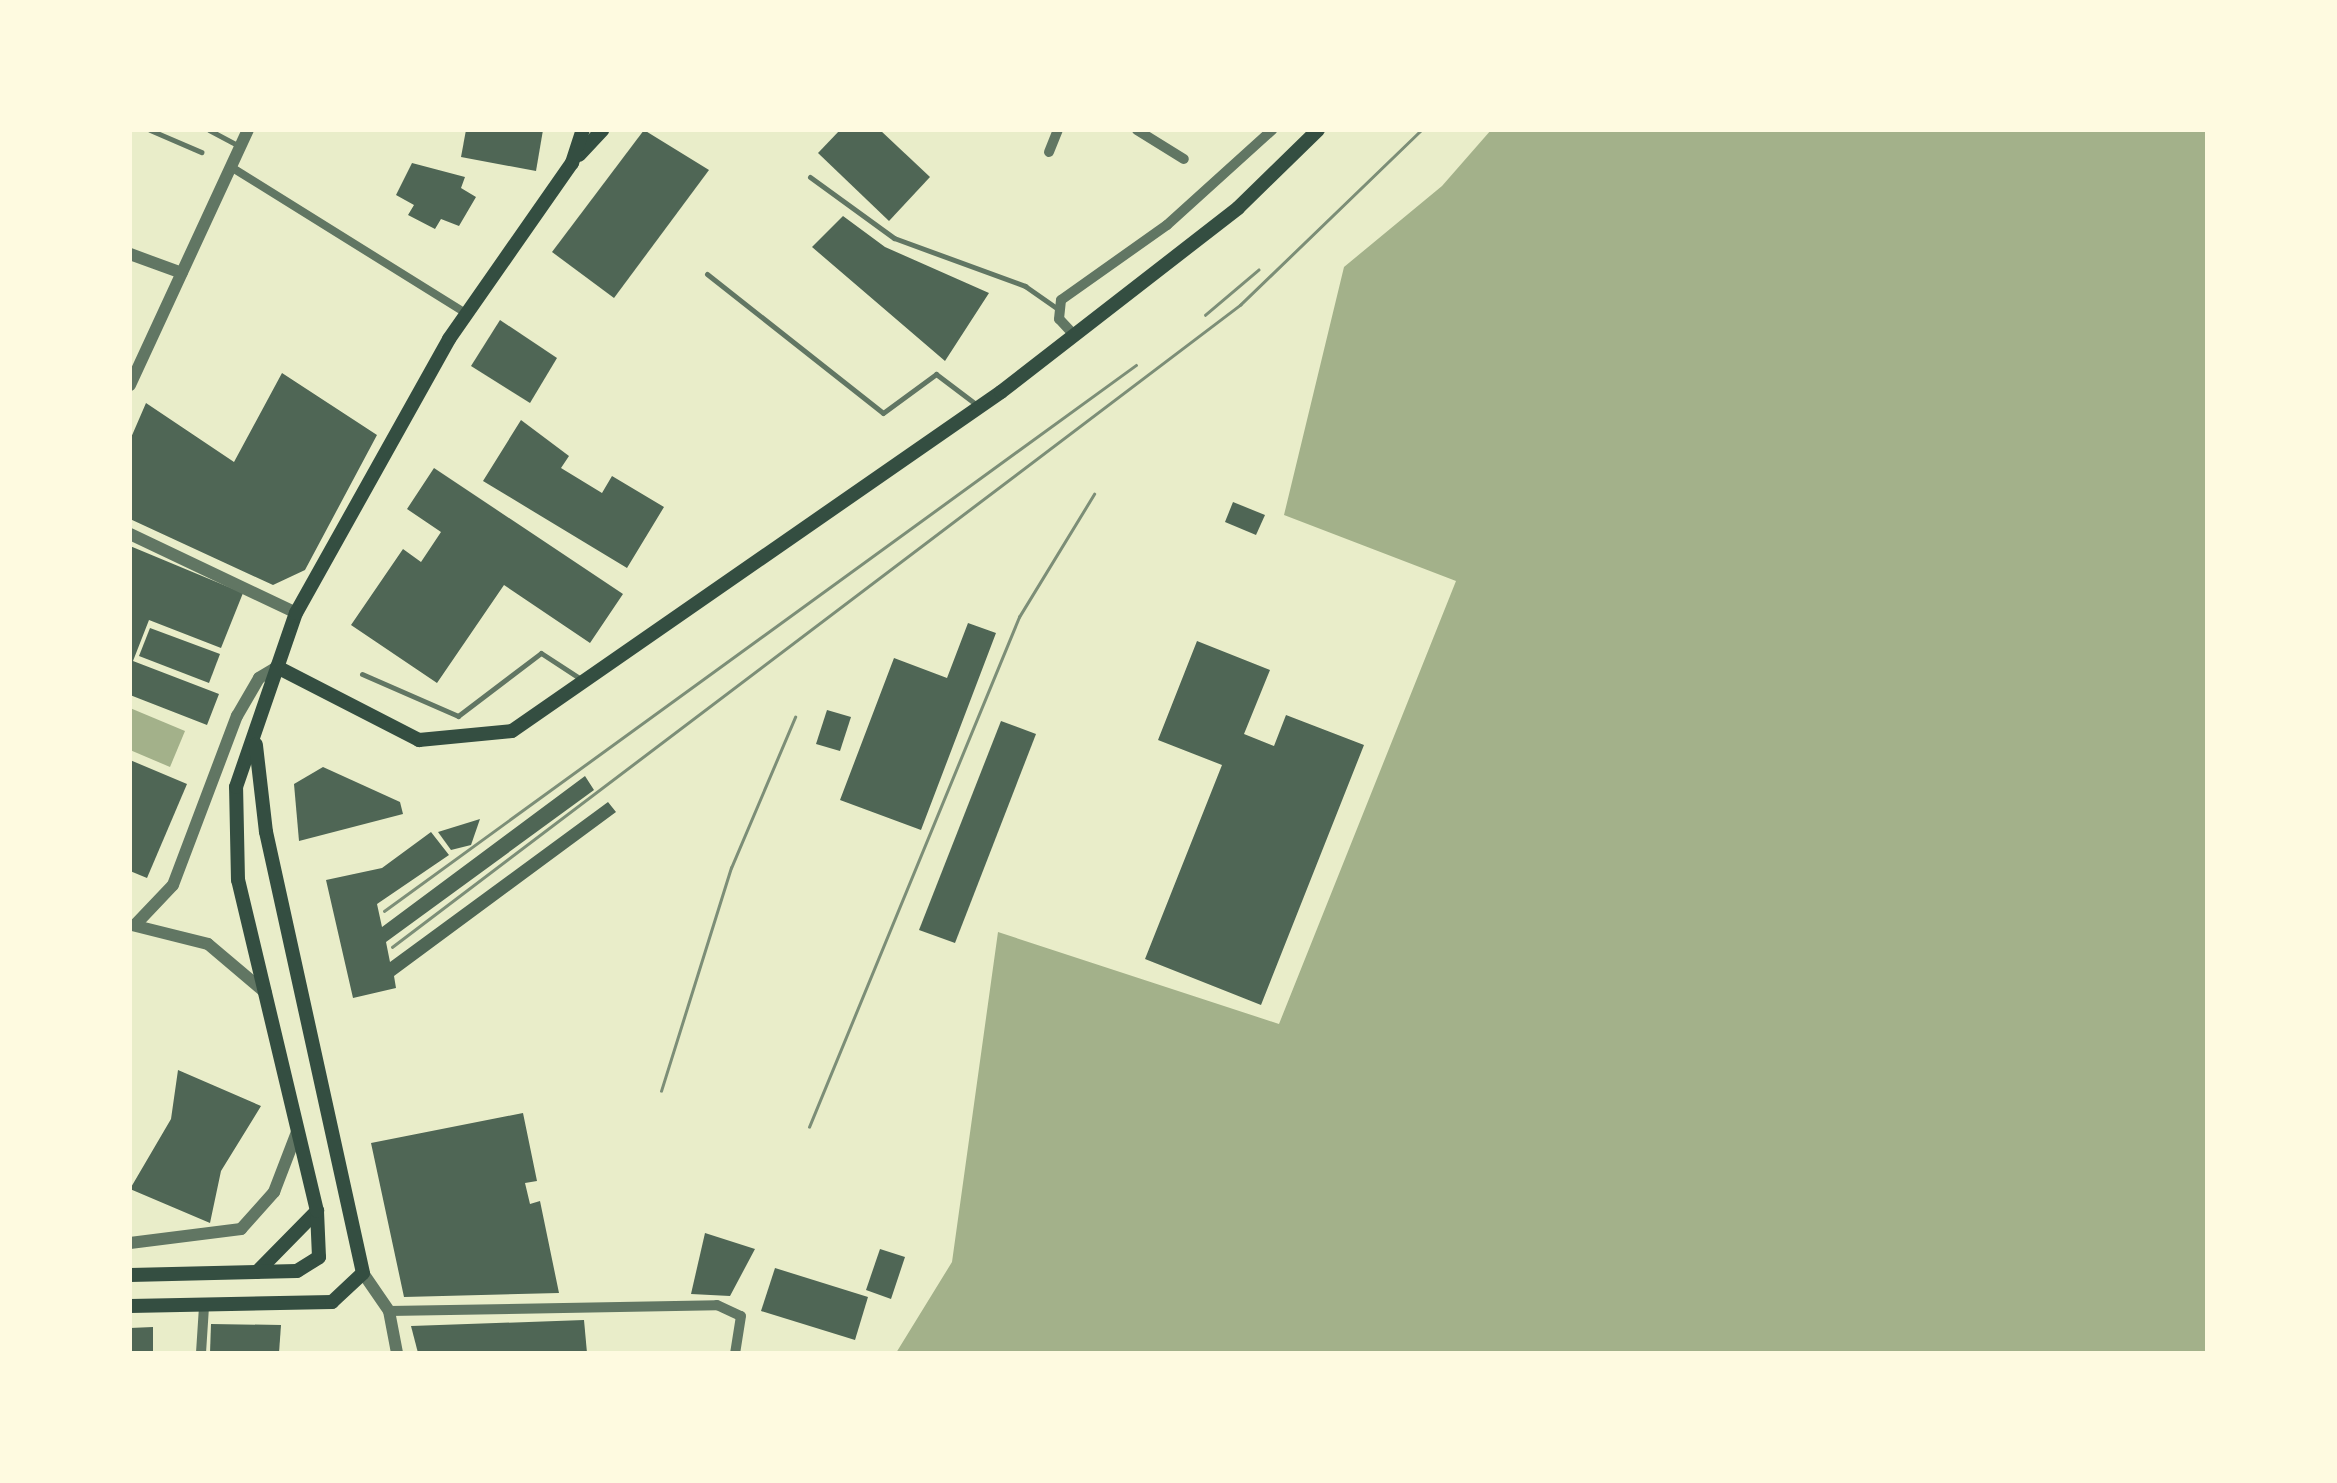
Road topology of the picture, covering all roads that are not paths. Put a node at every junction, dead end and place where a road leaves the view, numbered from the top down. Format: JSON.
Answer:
{"nodes":[{"id":1,"x":150,"y":130,"type":"edge"},
{"id":2,"x":209,"y":130,"type":"edge"},
{"id":3,"x":248,"y":130,"type":"edge"},
{"id":4,"x":584,"y":130,"type":"edge"},
{"id":5,"x":602,"y":130,"type":"edge"},
{"id":6,"x":1058,"y":130,"type":"edge"},
{"id":7,"x":1137,"y":130,"type":"edge"},
{"id":8,"x":1272,"y":130,"type":"edge"},
{"id":9,"x":1318,"y":130,"type":"edge"},
{"id":10,"x":240,"y":147,"type":"junction"},
{"id":11,"x":201,"y":152,"type":"dead end"},
{"id":12,"x":1049,"y":152,"type":"dead end"},
{"id":13,"x":1184,"y":158,"type":"dead end"},
{"id":14,"x":572,"y":163,"type":"junction"},
{"id":15,"x":231,"y":167,"type":"junction"},
{"id":16,"x":810,"y":176,"type":"dead end"},
{"id":17,"x":130,"y":254,"type":"edge"},
{"id":18,"x":182,"y":273,"type":"junction"},
{"id":19,"x":707,"y":274,"type":"dead end"},
{"id":20,"x":1056,"y":308,"type":"junction"},
{"id":21,"x":466,"y":313,"type":"junction"},
{"id":22,"x":1074,"y":336,"type":"junction"},
{"id":23,"x":130,"y":385,"type":"edge"},
{"id":24,"x":980,"y":407,"type":"junction"},
{"id":25,"x":130,"y":534,"type":"edge"},
{"id":26,"x":296,"y":614,"type":"junction"},
{"id":27,"x":278,"y":667,"type":"junction"},
{"id":28,"x":362,"y":674,"type":"dead end"},
{"id":29,"x":586,"y":684,"type":"junction"},
{"id":30,"x":256,"y":734,"type":"junction"},
{"id":31,"x":133,"y":925,"type":"edge"},
{"id":32,"x":266,"y":993,"type":"junction"},
{"id":33,"x":298,"y":1130,"type":"junction"},
{"id":34,"x":316,"y":1211,"type":"junction"},
{"id":35,"x":130,"y":1243,"type":"edge"},
{"id":36,"x":257,"y":1272,"type":"junction"},
{"id":37,"x":363,"y":1274,"type":"junction"},
{"id":38,"x":130,"y":1275,"type":"edge"},
{"id":39,"x":130,"y":1306,"type":"edge"},
{"id":40,"x":204,"y":1306,"type":"junction"},
{"id":41,"x":388,"y":1311,"type":"junction"},
{"id":42,"x":200,"y":1353,"type":"edge"},
{"id":43,"x":397,"y":1353,"type":"edge"},
{"id":44,"x":735,"y":1353,"type":"edge"}],
"edges":[{"from":1,"to":11,"type":"lane"},
{"from":2,"to":10,"type":"lane"},
{"from":3,"to":10,"type":"street"},
{"from":4,"to":14,"type":"main road"},
{"from":5,"to":14,"type":"main road"},
{"from":6,"to":12,"type":"street"},
{"from":7,"to":13,"type":"street"},
{"from":8,"to":20,"type":"street"},
{"from":9,"to":22,"type":"main road"},
{"from":10,"to":15,"type":"street"},
{"from":14,"to":21,"type":"main road"},
{"from":15,"to":18,"type":"street"},
{"from":15,"to":21,"type":"street"},
{"from":16,"to":20,"type":"lane"},
{"from":17,"to":18,"type":"street"},
{"from":18,"to":23,"type":"street"},
{"from":19,"to":24,"type":"lane"},
{"from":20,"to":22,"type":"street"},
{"from":21,"to":26,"type":"main road"},
{"from":22,"to":24,"type":"main road"},
{"from":24,"to":29,"type":"main road"},
{"from":25,"to":26,"type":"street"},
{"from":26,"to":27,"type":"main road"},
{"from":27,"to":29,"type":"main road"},
{"from":27,"to":30,"type":"main road"},
{"from":27,"to":31,"type":"street"},
{"from":28,"to":29,"type":"lane"},
{"from":30,"to":32,"type":"main road"},
{"from":30,"to":37,"type":"main road"},
{"from":31,"to":32,"type":"street"},
{"from":32,"to":33,"type":"main road"},
{"from":33,"to":34,"type":"main road"},
{"from":33,"to":35,"type":"street"},
{"from":34,"to":36,"type":"main road"},
{"from":34,"to":36,"type":"main road"},
{"from":36,"to":38,"type":"main road"},
{"from":37,"to":40,"type":"main road"},
{"from":37,"to":41,"type":"street"},
{"from":39,"to":40,"type":"main road"},
{"from":40,"to":42,"type":"street"},
{"from":41,"to":43,"type":"street"},
{"from":41,"to":44,"type":"street"}]}
